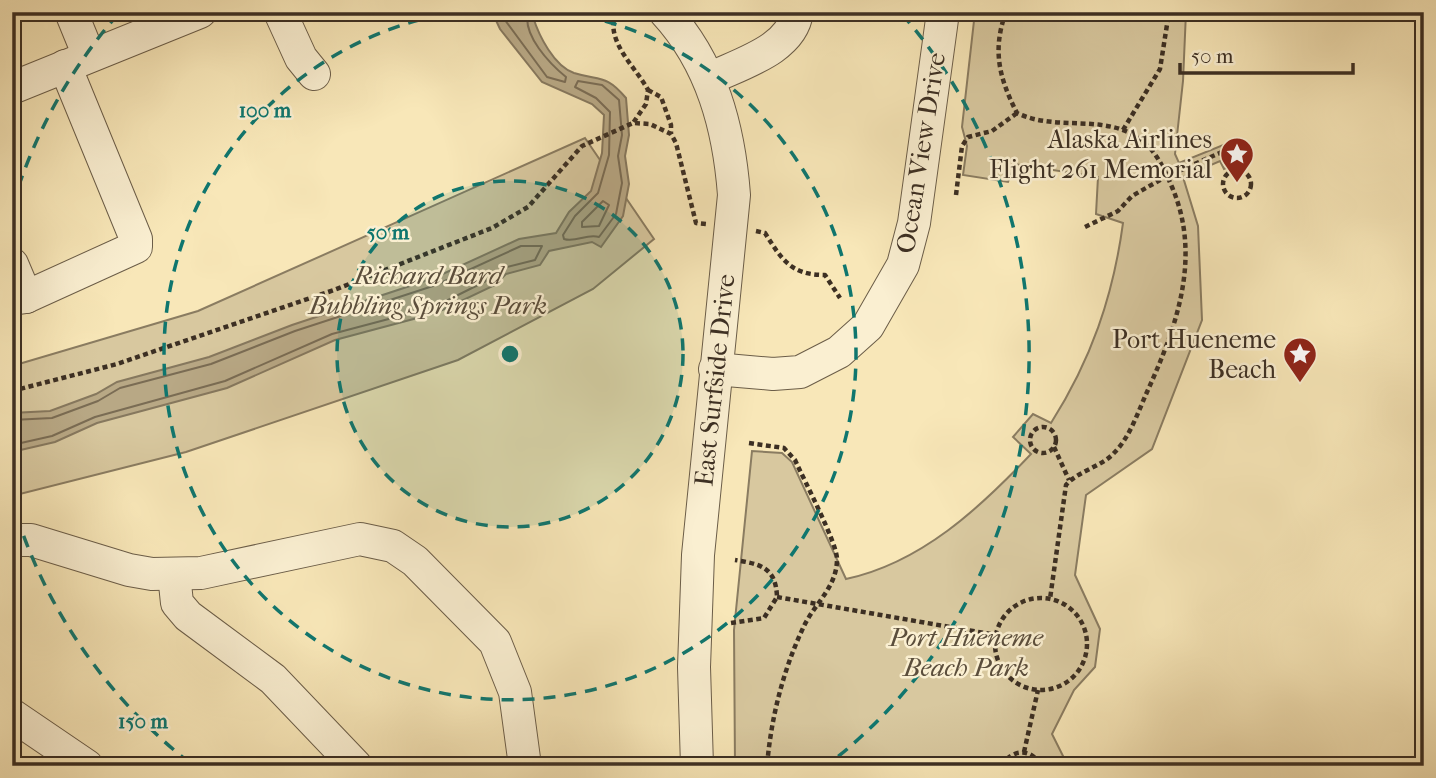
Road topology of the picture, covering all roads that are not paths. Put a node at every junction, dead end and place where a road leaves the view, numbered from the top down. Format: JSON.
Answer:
{"nodes":[{"id":1,"x":71,"y":12,"type":"edge"},
{"id":2,"x":200,"y":12,"type":"edge"},
{"id":3,"x":280,"y":12,"type":"edge"},
{"id":4,"x":302,"y":12,"type":"edge"},
{"id":5,"x":665,"y":12,"type":"edge"},
{"id":6,"x":797,"y":12,"type":"edge"},
{"id":7,"x":943,"y":12,"type":"edge"},
{"id":8,"x":77,"y":61,"type":"junction"},
{"id":9,"x":709,"y":79,"type":"junction"},
{"id":10,"x":12,"y":88,"type":"edge"},
{"id":11,"x":12,"y":264,"type":"edge"},
{"id":12,"x":19,"y":298,"type":"edge"},
{"id":13,"x":715,"y":369,"type":"junction"},
{"id":14,"x":12,"y":540,"type":"edge"},
{"id":15,"x":174,"y":574,"type":"junction"},
{"id":16,"x":12,"y":715,"type":"edge"},
{"id":17,"x":87,"y":766,"type":"edge"},
{"id":18,"x":356,"y":766,"type":"edge"},
{"id":19,"x":525,"y":766,"type":"edge"},
{"id":20,"x":696,"y":766,"type":"edge"}],
"edges":[{"from":1,"to":8,"type":"street"},
{"from":2,"to":8,"type":"street"},
{"from":3,"to":4,"type":"street"},
{"from":5,"to":9,"type":"street","name":"East Surfside Drive"},
{"from":6,"to":9,"type":"street"},
{"from":7,"to":13,"type":"street","name":"Ocean View Drive"},
{"from":8,"to":10,"type":"street"},
{"from":8,"to":12,"type":"street"},
{"from":9,"to":13,"type":"street","name":"East Surfside Drive"},
{"from":11,"to":12,"type":"street"},
{"from":13,"to":20,"type":"street","name":"East Surfside Drive"},
{"from":14,"to":15,"type":"street"},
{"from":15,"to":18,"type":"street"},
{"from":15,"to":19,"type":"street"},
{"from":16,"to":17,"type":"street"}]}
